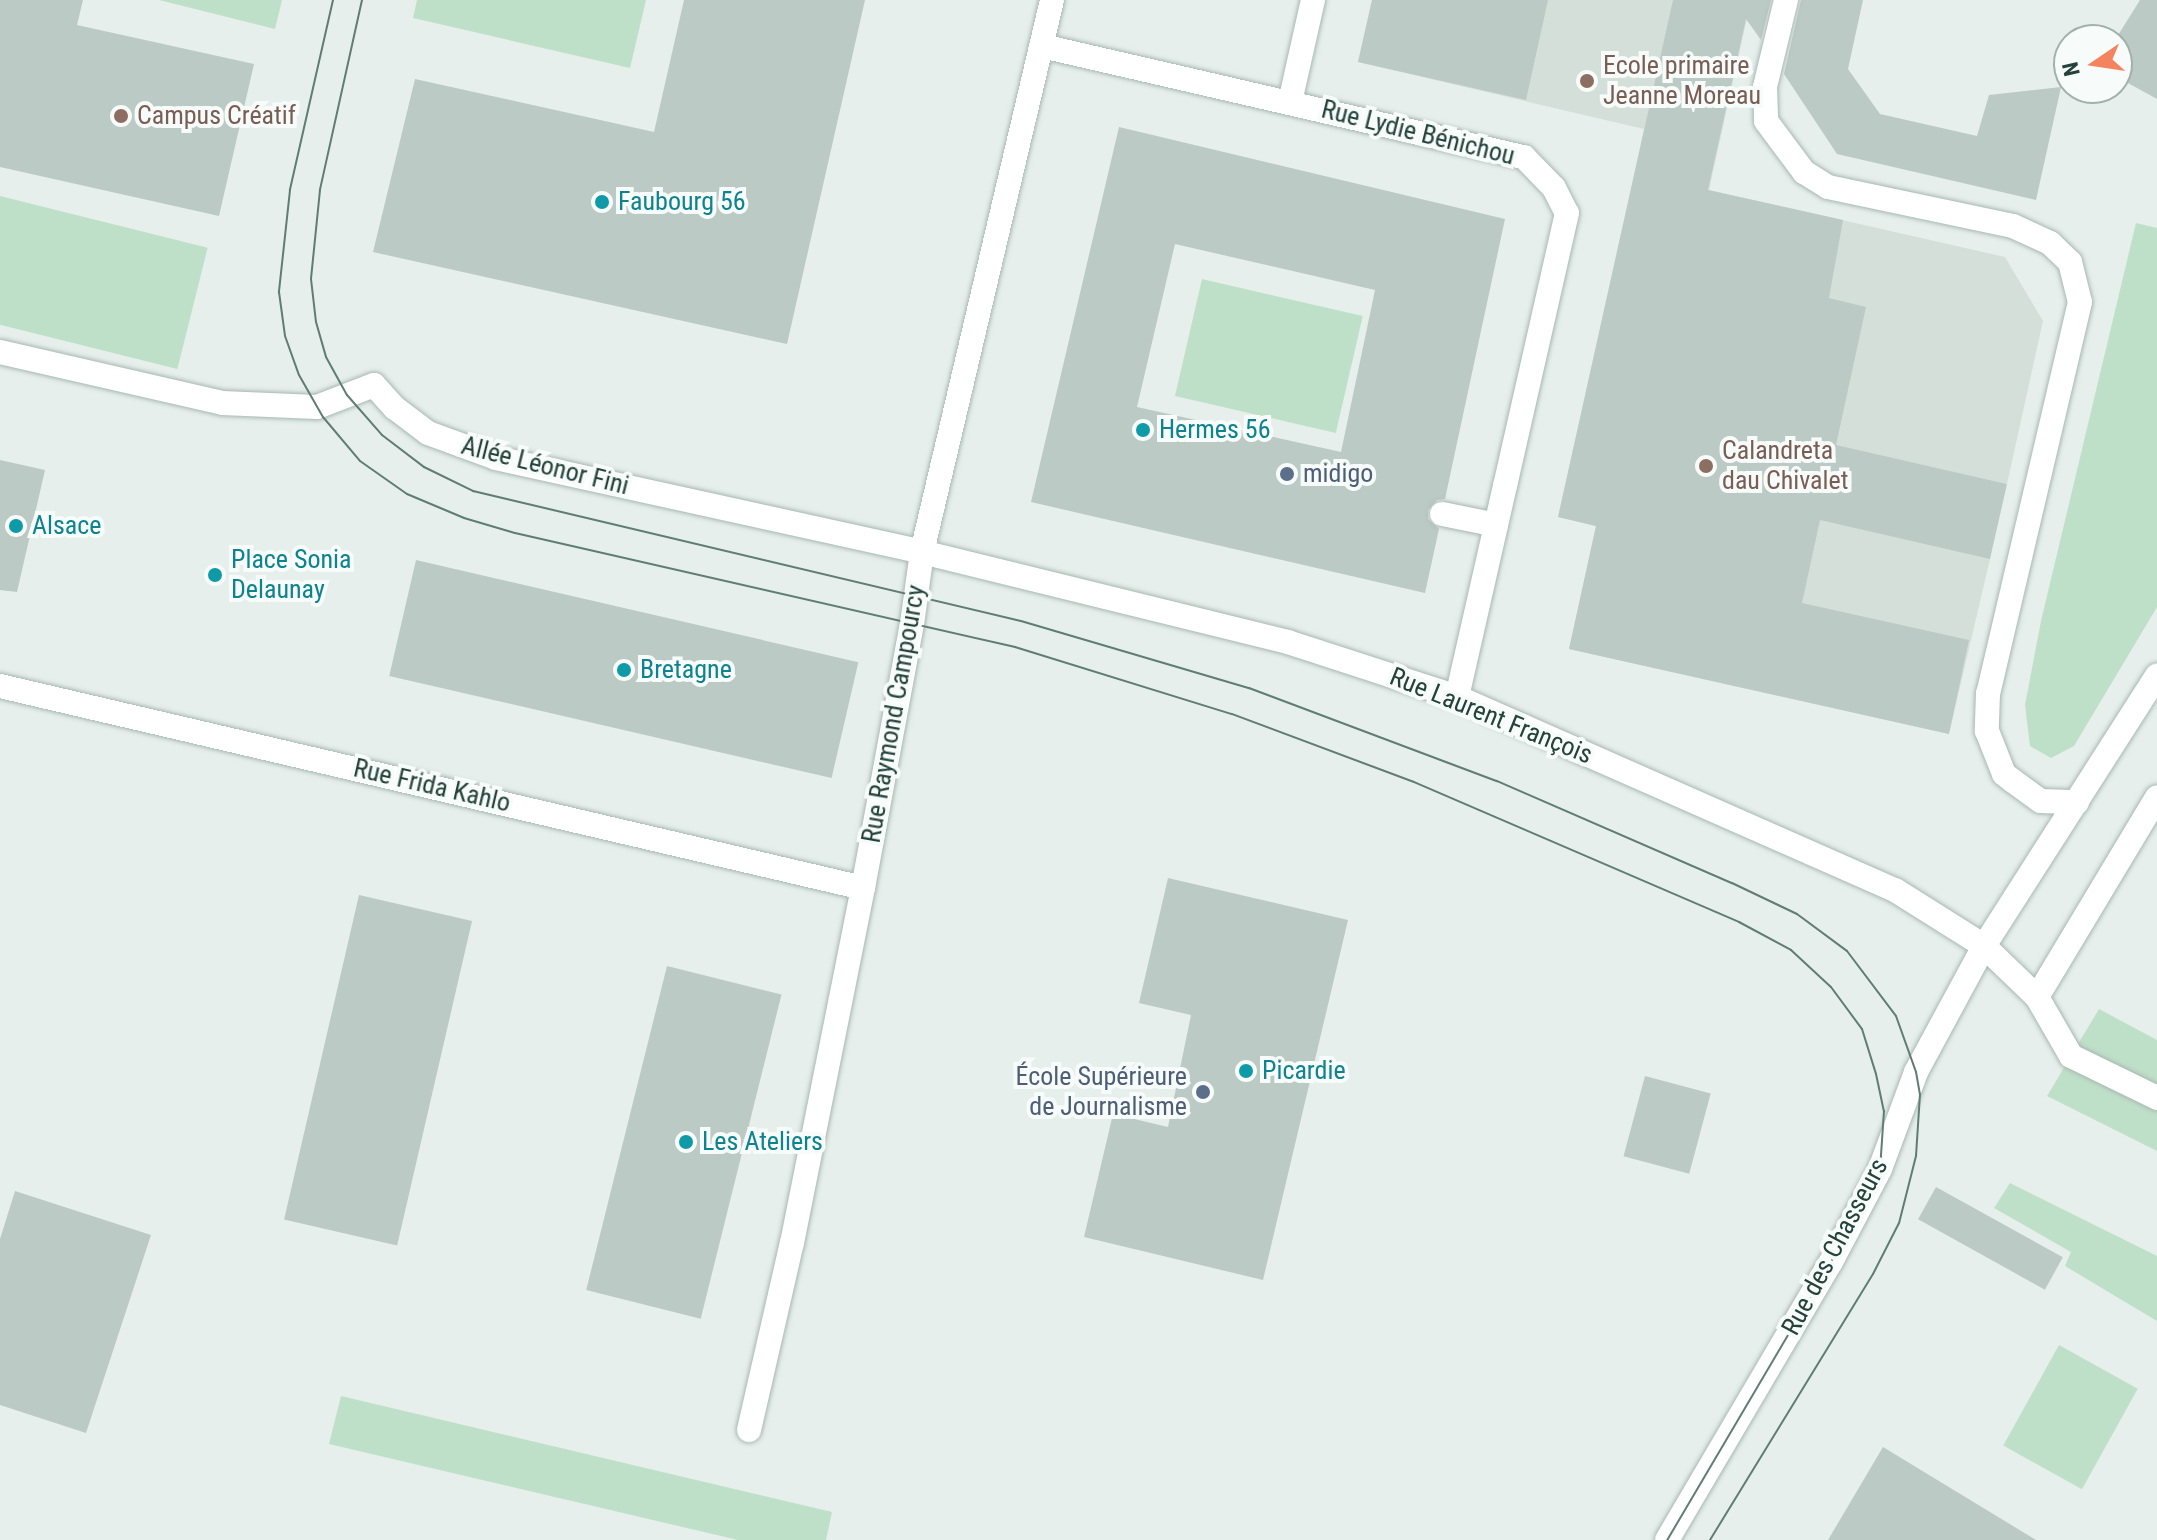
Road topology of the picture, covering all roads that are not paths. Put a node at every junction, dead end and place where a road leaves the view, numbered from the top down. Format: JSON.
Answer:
{"nodes":[{"id":1,"x":1052,"y":0,"type":"edge"},
{"id":2,"x":1313,"y":0,"type":"edge"},
{"id":3,"x":1786,"y":0,"type":"edge"},
{"id":4,"x":1042,"y":46,"type":"junction"},
{"id":5,"x":1290,"y":102,"type":"junction"},
{"id":6,"x":0,"y":352,"type":"edge"},
{"id":7,"x":1442,"y":514,"type":"dead end"},
{"id":8,"x":1496,"y":525,"type":"junction"},
{"id":9,"x":922,"y":552,"type":"junction"},
{"id":10,"x":2157,"y":676,"type":"edge"},
{"id":11,"x":0,"y":686,"type":"edge"},
{"id":12,"x":1457,"y":697,"type":"junction"},
{"id":13,"x":2157,"y":797,"type":"edge"},
{"id":14,"x":2077,"y":802,"type":"junction"},
{"id":15,"x":863,"y":888,"type":"junction"},
{"id":16,"x":1984,"y":946,"type":"junction"},
{"id":17,"x":2037,"y":997,"type":"junction"},
{"id":18,"x":2157,"y":1098,"type":"edge"},
{"id":19,"x":749,"y":1430,"type":"dead end"},
{"id":20,"x":1667,"y":1540,"type":"edge"}],
"edges":[{"from":1,"to":4,"type":"street","name":"Rue Raymond Campourcy"},
{"from":2,"to":5,"type":"street"},
{"from":3,"to":14,"type":"street"},
{"from":4,"to":5,"type":"street","name":"Rue Lydie Bénichou"},
{"from":4,"to":9,"type":"street","name":"Rue Raymond Campourcy"},
{"from":5,"to":8,"type":"street","name":"Rue Lydie Bénichou"},
{"from":6,"to":9,"type":"street","name":"Allée Léonor Fini"},
{"from":7,"to":8,"type":"street"},
{"from":8,"to":12,"type":"street","name":"Rue Lydie Bénichou"},
{"from":9,"to":12,"type":"street","name":"Rue Laurent François"},
{"from":9,"to":15,"type":"street","name":"Rue Raymond Campourcy"},
{"from":10,"to":14,"type":"street","name":"Rue des Chasseurs"},
{"from":11,"to":15,"type":"street","name":"Rue Frida Kahlo"},
{"from":12,"to":16,"type":"street","name":"Rue Laurent François"},
{"from":13,"to":17,"type":"street"},
{"from":14,"to":16,"type":"street","name":"Rue des Chasseurs"},
{"from":15,"to":19,"type":"street","name":"Rue Raymond Campourcy"},
{"from":16,"to":17,"type":"street"},
{"from":16,"to":20,"type":"street","name":"Rue des Chasseurs"},
{"from":17,"to":18,"type":"street"}]}
